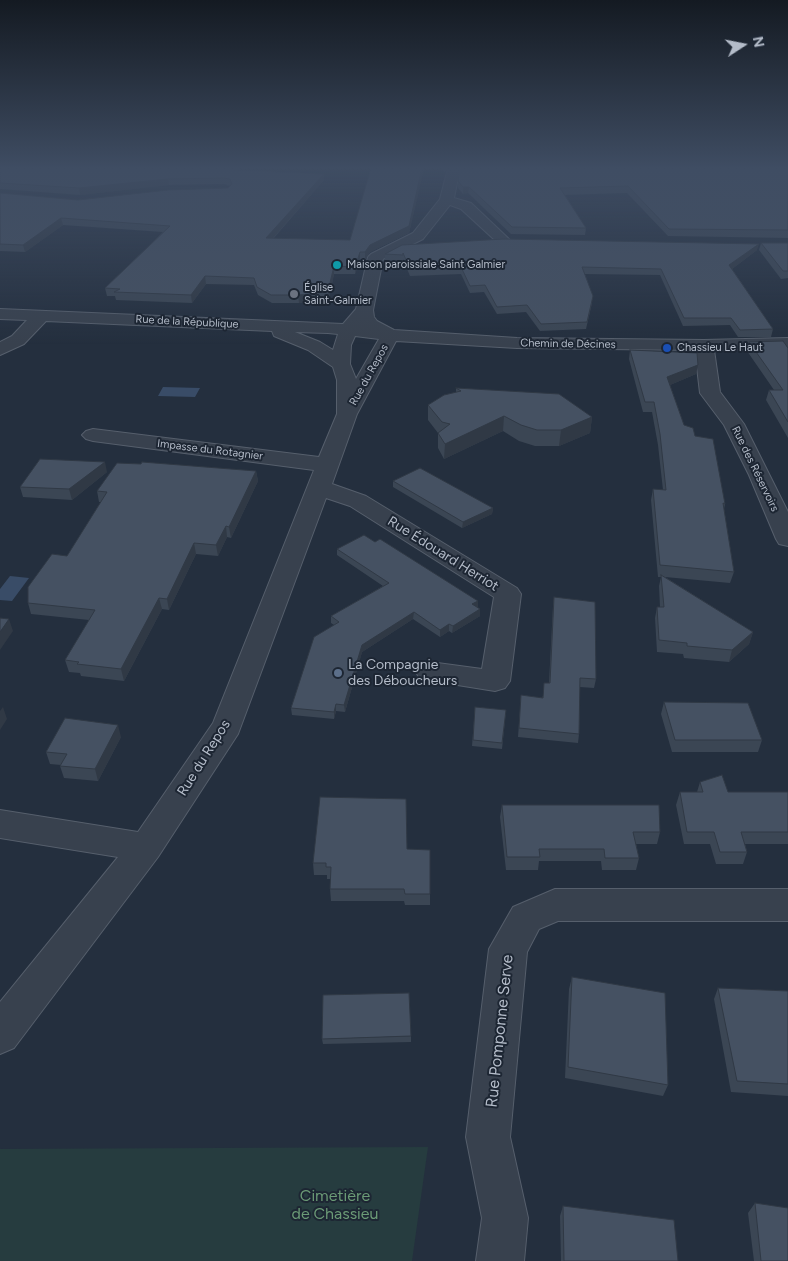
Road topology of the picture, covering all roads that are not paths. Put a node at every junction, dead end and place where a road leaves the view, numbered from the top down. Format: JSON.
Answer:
{"nodes":[{"id":1,"x":425,"y":227,"type":"edge"},
{"id":2,"x":489,"y":227,"type":"edge"},
{"id":3,"x":503,"y":240,"type":"junction"},
{"id":4,"x":519,"y":240,"type":"edge"},
{"id":5,"x":478,"y":241,"type":"edge"},
{"id":6,"x":427,"y":244,"type":"edge"},
{"id":7,"x":400,"y":246,"type":"junction"},
{"id":8,"x":364,"y":310,"type":"junction"},
{"id":9,"x":0,"y":314,"type":"edge"},
{"id":10,"x":42,"y":315,"type":"junction"},
{"id":11,"x":262,"y":325,"type":"junction"},
{"id":12,"x":349,"y":329,"type":"junction"},
{"id":13,"x":390,"y":335,"type":"junction"},
{"id":14,"x":788,"y":343,"type":"edge"},
{"id":15,"x":704,"y":345,"type":"junction"},
{"id":16,"x":0,"y":349,"type":"edge"},
{"id":17,"x":341,"y":364,"type":"junction"},
{"id":18,"x":348,"y":414,"type":"junction"},
{"id":19,"x":93,"y":435,"type":"dead end"},
{"id":20,"x":324,"y":476,"type":"junction"},
{"id":21,"x":788,"y":539,"type":"edge"},
{"id":22,"x":430,"y":672,"type":"dead end"},
{"id":23,"x":0,"y":824,"type":"edge"},
{"id":24,"x":146,"y":847,"type":"junction"},
{"id":25,"x":788,"y":905,"type":"edge"},
{"id":26,"x":0,"y":1034,"type":"edge"},
{"id":27,"x":500,"y":1261,"type":"edge"}],
"edges":[{"from":1,"to":7,"type":"street"},
{"from":2,"to":3,"type":"street"},
{"from":3,"to":4,"type":"street"},
{"from":3,"to":5,"type":"street"},
{"from":6,"to":7,"type":"street"},
{"from":7,"to":8,"type":"street"},
{"from":8,"to":12,"type":"street"},
{"from":8,"to":13,"type":"street"},
{"from":9,"to":10,"type":"street","name":"Rue de la République"},
{"from":10,"to":11,"type":"street","name":"Rue de la République"},
{"from":10,"to":16,"type":"street"},
{"from":11,"to":12,"type":"street","name":"Rue de la République"},
{"from":11,"to":17,"type":"street"},
{"from":12,"to":13,"type":"street","name":"Chemin de Décines"},
{"from":12,"to":17,"type":"street","name":"Rue du Repos"},
{"from":13,"to":15,"type":"street","name":"Chemin de Décines"},
{"from":13,"to":18,"type":"street","name":"Rue du Repos"},
{"from":14,"to":15,"type":"street","name":"Chemin de Décines"},
{"from":15,"to":21,"type":"street","name":"Rue des Réservoirs"},
{"from":17,"to":18,"type":"street","name":"Rue du Repos"},
{"from":18,"to":20,"type":"street","name":"Rue du Repos"},
{"from":19,"to":20,"type":"street","name":"Impasse du Rotagnier"},
{"from":20,"to":22,"type":"street","name":"Rue Édouard Herriot"},
{"from":20,"to":24,"type":"street","name":"Rue du Repos"},
{"from":23,"to":24,"type":"street"},
{"from":24,"to":26,"type":"street","name":"Rue du Repos"},
{"from":25,"to":27,"type":"street","name":"Rue Pomponne Serve"}]}
